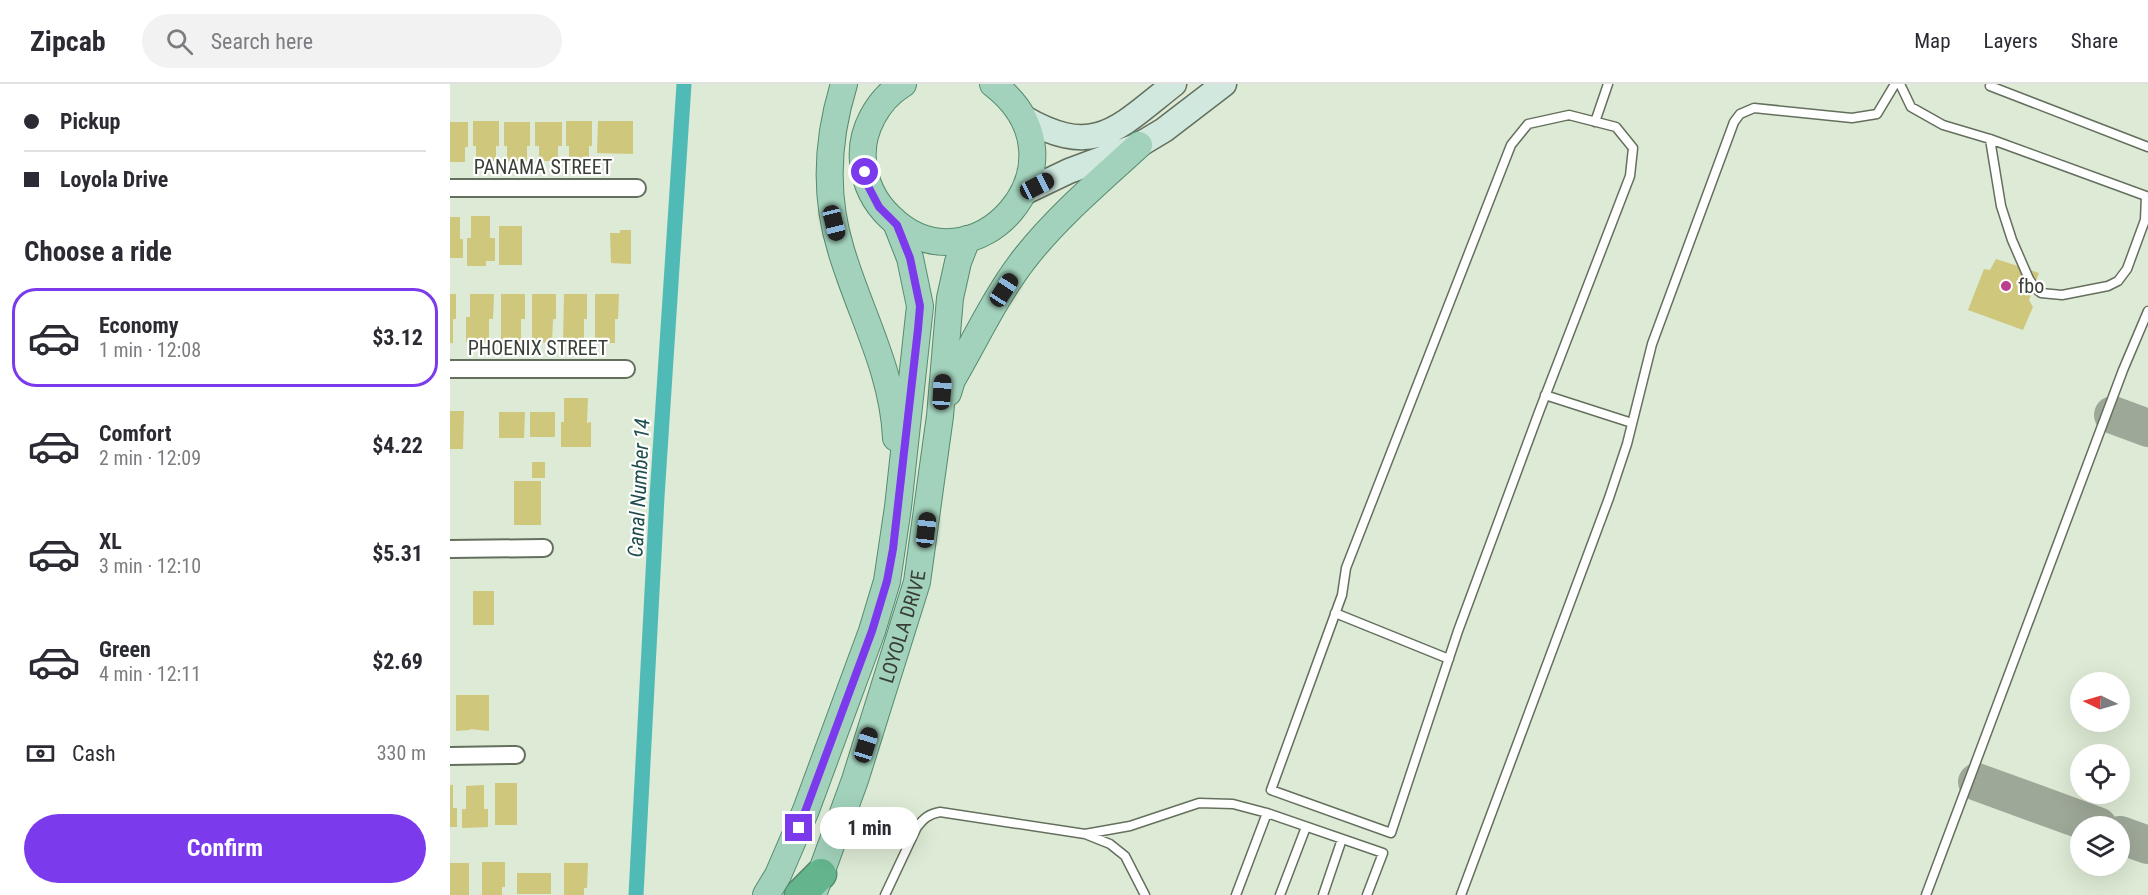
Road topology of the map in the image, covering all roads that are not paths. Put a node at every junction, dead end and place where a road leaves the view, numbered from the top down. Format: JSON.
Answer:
{"nodes":[{"id":1,"x":844,"y":84,"type":"edge"},
{"id":2,"x":903,"y":84,"type":"edge"},
{"id":3,"x":993,"y":84,"type":"edge"},
{"id":4,"x":1174,"y":84,"type":"edge"},
{"id":5,"x":1224,"y":84,"type":"edge"},
{"id":6,"x":1608,"y":84,"type":"edge"},
{"id":7,"x":1895,"y":84,"type":"edge"},
{"id":8,"x":1900,"y":84,"type":"edge"},
{"id":9,"x":1990,"y":86,"type":"dead end"},
{"id":10,"x":1024,"y":118,"type":"junction"},
{"id":11,"x":1594,"y":122,"type":"junction"},
{"id":12,"x":1990,"y":139,"type":"junction"},
{"id":13,"x":1139,"y":145,"type":"junction"},
{"id":14,"x":2148,"y":147,"type":"edge"},
{"id":15,"x":450,"y":188,"type":"edge"},
{"id":16,"x":637,"y":188,"type":"dead end"},
{"id":17,"x":1025,"y":192,"type":"junction"},
{"id":18,"x":897,"y":225,"type":"junction"},
{"id":19,"x":967,"y":239,"type":"junction"},
{"id":20,"x":2148,"y":311,"type":"edge"},
{"id":21,"x":450,"y":369,"type":"edge"},
{"id":22,"x":626,"y":369,"type":"dead end"},
{"id":23,"x":1545,"y":395,"type":"junction"},
{"id":24,"x":940,"y":416,"type":"junction"},
{"id":25,"x":1632,"y":423,"type":"junction"},
{"id":26,"x":898,"y":507,"type":"junction"},
{"id":27,"x":544,"y":548,"type":"dead end"},
{"id":28,"x":450,"y":549,"type":"edge"},
{"id":29,"x":1335,"y":613,"type":"junction"},
{"id":30,"x":1449,"y":659,"type":"junction"},
{"id":31,"x":516,"y":754,"type":"dead end"},
{"id":32,"x":450,"y":756,"type":"edge"},
{"id":33,"x":1267,"y":813,"type":"junction"},
{"id":34,"x":1306,"y":826,"type":"junction"},
{"id":35,"x":1085,"y":834,"type":"junction"},
{"id":36,"x":1342,"y":839,"type":"junction"},
{"id":37,"x":817,"y":884,"type":"edge"},
{"id":38,"x":766,"y":895,"type":"edge"},
{"id":39,"x":800,"y":895,"type":"edge"},
{"id":40,"x":885,"y":895,"type":"edge"},
{"id":41,"x":1145,"y":895,"type":"edge"},
{"id":42,"x":1236,"y":895,"type":"edge"},
{"id":43,"x":1280,"y":895,"type":"edge"},
{"id":44,"x":1323,"y":895,"type":"edge"},
{"id":45,"x":1367,"y":895,"type":"edge"},
{"id":46,"x":1461,"y":895,"type":"edge"},
{"id":47,"x":1926,"y":895,"type":"edge"}],
"edges":[{"from":1,"to":26,"type":"main road"},
{"from":2,"to":18,"type":"main road"},
{"from":3,"to":10,"type":"main road"},
{"from":4,"to":10,"type":"main road"},
{"from":5,"to":13,"type":"main road"},
{"from":6,"to":11,"type":"lane"},
{"from":7,"to":25,"type":"lane"},
{"from":8,"to":12,"type":"lane"},
{"from":9,"to":14,"type":"lane"},
{"from":10,"to":17,"type":"main road"},
{"from":11,"to":23,"type":"lane"},
{"from":11,"to":29,"type":"lane"},
{"from":12,"to":12,"type":"lane"},
{"from":13,"to":17,"type":"main road"},
{"from":13,"to":24,"type":"main road"},
{"from":15,"to":16,"type":"street","name":"PANAMA STREET"},
{"from":17,"to":19,"type":"main road"},
{"from":18,"to":19,"type":"main road"},
{"from":18,"to":26,"type":"main road","name":"LOYOLA DRIVE"},
{"from":19,"to":24,"type":"main road","name":"LOYOLA DRIVE"},
{"from":20,"to":47,"type":"lane"},
{"from":21,"to":22,"type":"street","name":"PHOENIX STREET"},
{"from":23,"to":25,"type":"lane"},
{"from":23,"to":30,"type":"lane"},
{"from":24,"to":37,"type":"main road","name":"LOYOLA DRIVE"},
{"from":25,"to":46,"type":"lane"},
{"from":26,"to":38,"type":"main road","name":"LOYOLA DRIVE"},
{"from":27,"to":28,"type":"street"},
{"from":29,"to":30,"type":"lane"},
{"from":29,"to":30,"type":"lane"},
{"from":31,"to":32,"type":"street"},
{"from":33,"to":34,"type":"lane"},
{"from":33,"to":35,"type":"lane"},
{"from":33,"to":42,"type":"lane"},
{"from":34,"to":36,"type":"lane"},
{"from":34,"to":43,"type":"lane"},
{"from":35,"to":40,"type":"lane"},
{"from":35,"to":41,"type":"lane"},
{"from":36,"to":44,"type":"lane"},
{"from":36,"to":45,"type":"lane"},
{"from":37,"to":39,"type":"highway"}]}
